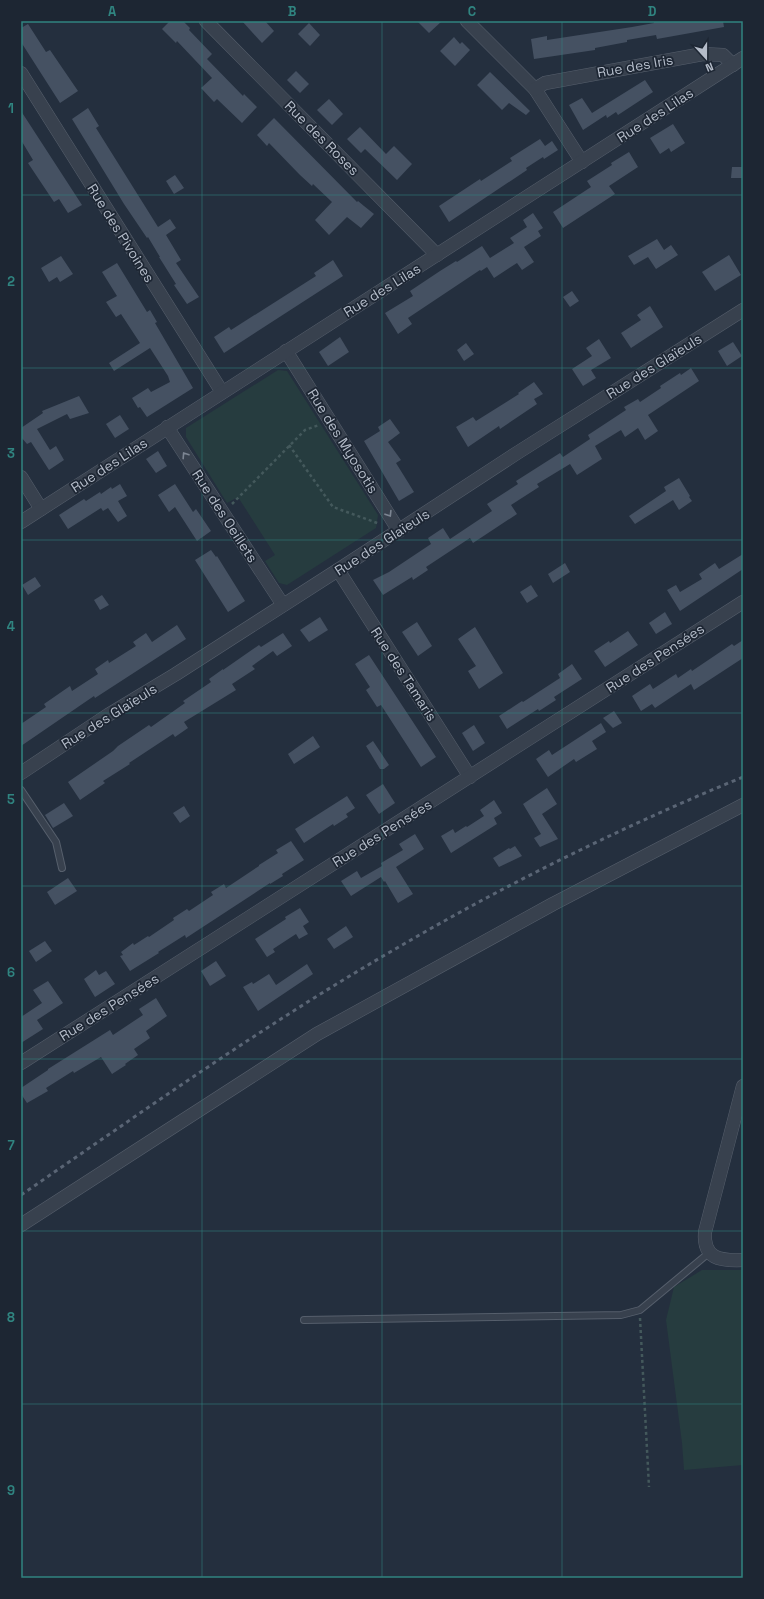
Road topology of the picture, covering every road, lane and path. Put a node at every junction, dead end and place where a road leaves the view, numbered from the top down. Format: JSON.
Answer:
{"nodes":[{"id":1,"x":206,"y":21,"type":"edge"},
{"id":2,"x":467,"y":21,"type":"edge"},
{"id":3,"x":738,"y":62,"type":"edge"},
{"id":4,"x":21,"y":73,"type":"edge"},
{"id":5,"x":535,"y":89,"type":"junction"},
{"id":6,"x":582,"y":162,"type":"junction"},
{"id":7,"x":437,"y":255,"type":"junction"},
{"id":8,"x":743,"y":310,"type":"edge"},
{"id":9,"x":286,"y":351,"type":"junction"},
{"id":10,"x":222,"y":392,"type":"junction"},
{"id":11,"x":324,"y":424,"type":"dead end"},
{"id":12,"x":167,"y":427,"type":"junction"},
{"id":13,"x":289,"y":445,"type":"junction"},
{"id":14,"x":21,"y":477,"type":"edge"},
{"id":15,"x":228,"y":508,"type":"dead end"},
{"id":16,"x":41,"y":509,"type":"junction"},
{"id":17,"x":21,"y":522,"type":"edge"},
{"id":18,"x":382,"y":525,"type":"dead end"},
{"id":19,"x":399,"y":531,"type":"junction"},
{"id":20,"x":338,"y":570,"type":"junction"},
{"id":21,"x":743,"y":602,"type":"edge"},
{"id":22,"x":284,"y":605,"type":"junction"},
{"id":23,"x":21,"y":773,"type":"edge"},
{"id":24,"x":470,"y":777,"type":"junction"},
{"id":25,"x":21,"y":790,"type":"edge"},
{"id":26,"x":742,"y":808,"type":"edge"},
{"id":27,"x":62,"y":868,"type":"dead end"},
{"id":28,"x":21,"y":1063,"type":"edge"},
{"id":29,"x":743,"y":1086,"type":"edge"},
{"id":30,"x":21,"y":1225,"type":"edge"},
{"id":31,"x":710,"y":1252,"type":"junction"},
{"id":32,"x":743,"y":1260,"type":"edge"},
{"id":33,"x":640,"y":1310,"type":"junction"},
{"id":34,"x":304,"y":1320,"type":"dead end"},
{"id":35,"x":649,"y":1487,"type":"dead end"}],
"edges":[{"from":1,"to":7,"type":"street","name":"Rue des Roses"},
{"from":2,"to":5,"type":"street"},
{"from":3,"to":5,"type":"street","name":"Rue des Iris"},
{"from":3,"to":6,"type":"street","name":"Rue des Lilas"},
{"from":4,"to":10,"type":"street","name":"Rue des Pivoines"},
{"from":5,"to":6,"type":"street"},
{"from":6,"to":7,"type":"street","name":"Rue des Lilas"},
{"from":7,"to":9,"type":"street","name":"Rue des Lilas"},
{"from":8,"to":19,"type":"street","name":"Rue des Glaïeuls"},
{"from":9,"to":10,"type":"street","name":"Rue des Lilas"},
{"from":9,"to":19,"type":"street","name":"Rue des Myosotis","one_way":true},
{"from":10,"to":12,"type":"street","name":"Rue des Lilas"},
{"from":11,"to":13,"type":"path"},
{"from":12,"to":16,"type":"street","name":"Rue des Lilas"},
{"from":22,"to":12,"type":"street","name":"Rue des Oeillets","one_way":true},
{"from":13,"to":15,"type":"path"},
{"from":13,"to":18,"type":"path"},
{"from":14,"to":16,"type":"street"},
{"from":16,"to":17,"type":"street","name":"Rue des Lilas"},
{"from":19,"to":20,"type":"street","name":"Rue des Glaïeuls"},
{"from":20,"to":22,"type":"street","name":"Rue des Glaïeuls"},
{"from":20,"to":24,"type":"street","name":"Rue des Tamaris"},
{"from":21,"to":24,"type":"street","name":"Rue des Pensées"},
{"from":22,"to":23,"type":"street","name":"Rue des Glaïeuls"},
{"from":24,"to":28,"type":"street","name":"Rue des Pensées"},
{"from":25,"to":27,"type":"lane"},
{"from":26,"to":30,"type":"street"},
{"from":29,"to":31,"type":"street"},
{"from":31,"to":32,"type":"street"},
{"from":31,"to":33,"type":"lane"},
{"from":33,"to":34,"type":"lane"},
{"from":33,"to":35,"type":"path"}]}
